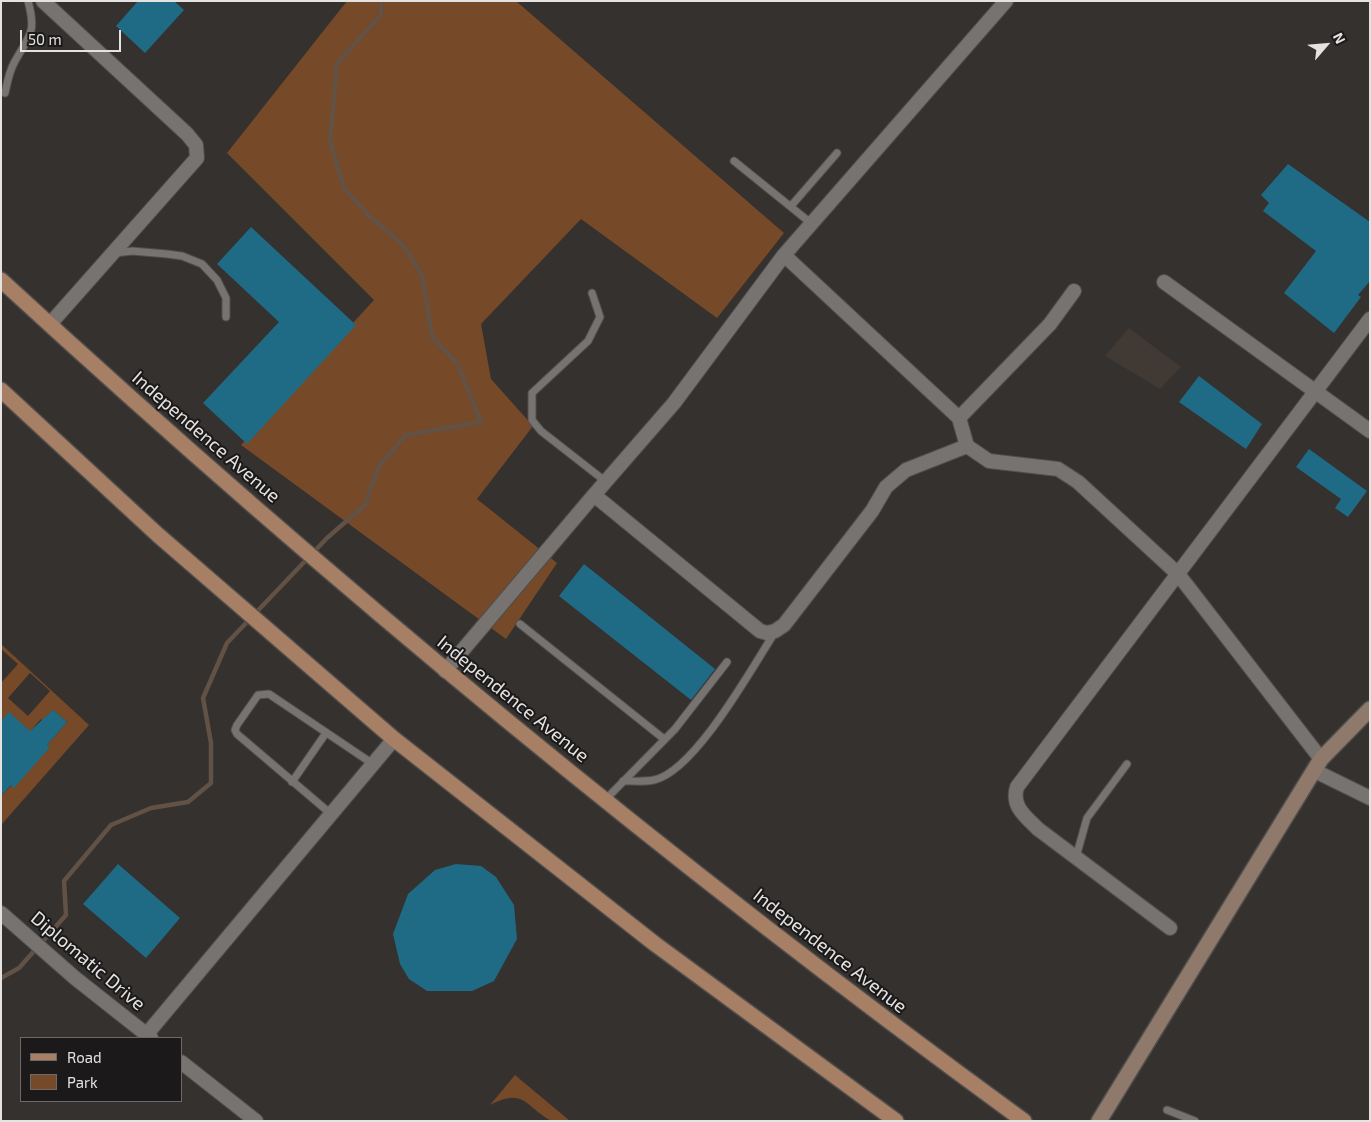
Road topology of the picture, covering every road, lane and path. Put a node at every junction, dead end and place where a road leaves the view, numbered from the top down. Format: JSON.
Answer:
{"nodes":[{"id":1,"x":28,"y":1,"type":"edge"},
{"id":2,"x":43,"y":1,"type":"edge"},
{"id":3,"x":1006,"y":1,"type":"edge"},
{"id":4,"x":4,"y":93,"type":"dead end"},
{"id":5,"x":837,"y":153,"type":"dead end"},
{"id":6,"x":734,"y":161,"type":"dead end"},
{"id":7,"x":791,"y":206,"type":"junction"},
{"id":8,"x":812,"y":224,"type":"junction"},
{"id":9,"x":113,"y":254,"type":"junction"},
{"id":10,"x":784,"y":256,"type":"junction"},
{"id":11,"x":1,"y":280,"type":"edge"},
{"id":12,"x":1164,"y":282,"type":"dead end"},
{"id":13,"x":1074,"y":291,"type":"dead end"},
{"id":14,"x":592,"y":293,"type":"dead end"},
{"id":15,"x":226,"y":317,"type":"dead end"},
{"id":16,"x":1370,"y":320,"type":"edge"},
{"id":17,"x":50,"y":324,"type":"junction"},
{"id":18,"x":1,"y":390,"type":"edge"},
{"id":19,"x":1316,"y":390,"type":"junction"},
{"id":20,"x":959,"y":418,"type":"junction"},
{"id":21,"x":1370,"y":431,"type":"edge"},
{"id":22,"x":967,"y":446,"type":"junction"},
{"id":23,"x":605,"y":481,"type":"junction"},
{"id":24,"x":594,"y":495,"type":"junction"},
{"id":25,"x":1178,"y":574,"type":"junction"},
{"id":26,"x":520,"y":624,"type":"dead end"},
{"id":27,"x":775,"y":631,"type":"junction"},
{"id":28,"x":727,"y":662,"type":"dead end"},
{"id":29,"x":445,"y":671,"type":"junction"},
{"id":30,"x":1370,"y":709,"type":"edge"},
{"id":31,"x":326,"y":732,"type":"junction"},
{"id":32,"x":394,"y":739,"type":"junction"},
{"id":33,"x":664,"y":739,"type":"junction"},
{"id":34,"x":373,"y":764,"type":"junction"},
{"id":35,"x":1127,"y":764,"type":"dead end"},
{"id":36,"x":1318,"y":765,"type":"junction"},
{"id":37,"x":292,"y":782,"type":"junction"},
{"id":38,"x":623,"y":782,"type":"junction"},
{"id":39,"x":1370,"y":798,"type":"edge"},
{"id":40,"x":606,"y":799,"type":"junction"},
{"id":41,"x":331,"y":814,"type":"junction"},
{"id":42,"x":1076,"y":857,"type":"junction"},
{"id":43,"x":1,"y":913,"type":"edge"},
{"id":44,"x":1170,"y":928,"type":"dead end"},
{"id":45,"x":148,"y":1036,"type":"edge"},
{"id":46,"x":182,"y":1063,"type":"edge"},
{"id":47,"x":1167,"y":1110,"type":"dead end"},
{"id":48,"x":256,"y":1121,"type":"edge"},
{"id":49,"x":896,"y":1121,"type":"edge"},
{"id":50,"x":1024,"y":1121,"type":"edge"},
{"id":51,"x":1098,"y":1121,"type":"edge"},
{"id":52,"x":1195,"y":1121,"type":"edge"}],
"edges":[{"from":1,"to":4,"type":"lane"},
{"from":2,"to":9,"type":"street"},
{"from":3,"to":8,"type":"street"},
{"from":5,"to":7,"type":"lane"},
{"from":6,"to":7,"type":"lane"},
{"from":7,"to":8,"type":"lane"},
{"from":8,"to":10,"type":"street"},
{"from":9,"to":15,"type":"lane"},
{"from":9,"to":17,"type":"street"},
{"from":10,"to":20,"type":"street"},
{"from":10,"to":23,"type":"street"},
{"from":11,"to":17,"type":"main road","name":"Independence Avenue"},
{"from":12,"to":19,"type":"street"},
{"from":13,"to":20,"type":"street"},
{"from":14,"to":23,"type":"lane"},
{"from":16,"to":19,"type":"street"},
{"from":17,"to":29,"type":"main road","name":"Independence Avenue"},
{"from":18,"to":32,"type":"main road"},
{"from":19,"to":21,"type":"street"},
{"from":19,"to":25,"type":"street"},
{"from":20,"to":22,"type":"street"},
{"from":22,"to":25,"type":"street"},
{"from":22,"to":27,"type":"street"},
{"from":23,"to":24,"type":"street"},
{"from":24,"to":27,"type":"street"},
{"from":24,"to":29,"type":"street"},
{"from":25,"to":36,"type":"street"},
{"from":25,"to":42,"type":"street"},
{"from":26,"to":33,"type":"lane"},
{"from":27,"to":38,"type":"lane"},
{"from":28,"to":33,"type":"lane"},
{"from":29,"to":40,"type":"main road","name":"Independence Avenue"},
{"from":30,"to":36,"type":"street"},
{"from":31,"to":34,"type":"lane"},
{"from":31,"to":37,"type":"lane"},
{"from":31,"to":37,"type":"lane"},
{"from":32,"to":34,"type":"street"},
{"from":32,"to":49,"type":"main road"},
{"from":33,"to":38,"type":"lane"},
{"from":34,"to":41,"type":"street"},
{"from":35,"to":42,"type":"lane"},
{"from":36,"to":39,"type":"street"},
{"from":36,"to":51,"type":"street"},
{"from":37,"to":41,"type":"lane"},
{"from":38,"to":40,"type":"lane"},
{"from":40,"to":50,"type":"main road","name":"Independence Avenue"},
{"from":41,"to":45,"type":"street"},
{"from":42,"to":44,"type":"street"},
{"from":43,"to":45,"type":"street","name":"Diplomatic Drive"},
{"from":46,"to":48,"type":"street"},
{"from":47,"to":52,"type":"lane"}]}
